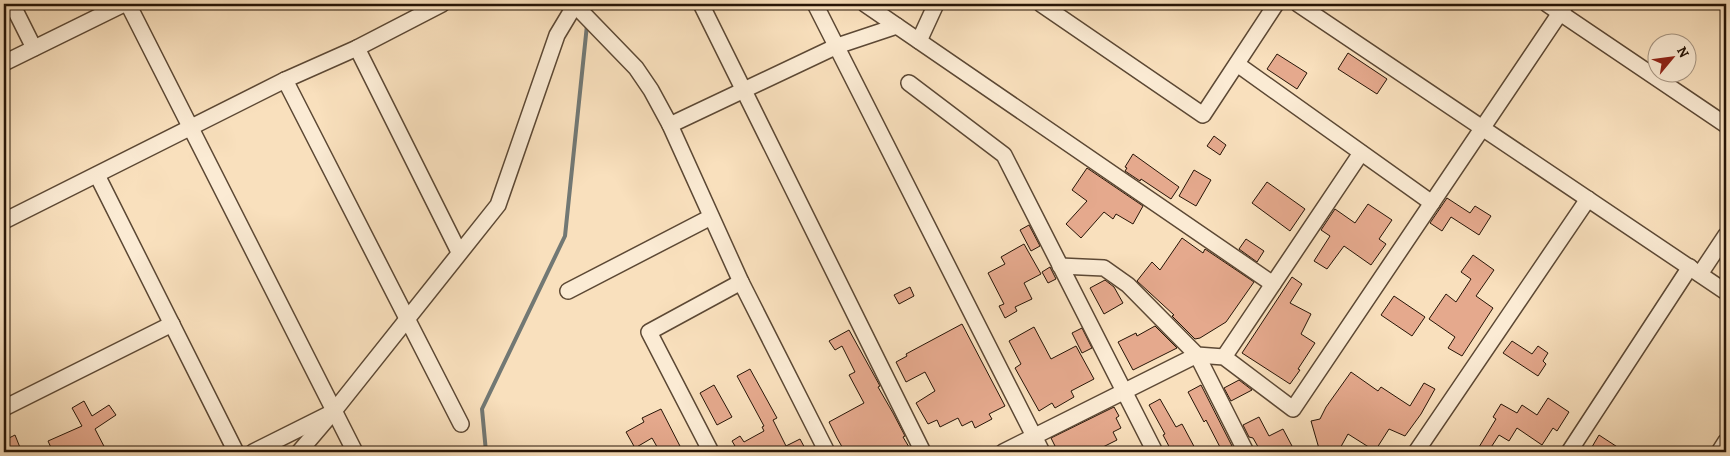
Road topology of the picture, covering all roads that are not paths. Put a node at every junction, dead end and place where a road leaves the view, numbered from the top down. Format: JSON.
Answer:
{"nodes":[{"id":1,"x":12,"y":4,"type":"edge"},
{"id":2,"x":124,"y":4,"type":"edge"},
{"id":3,"x":128,"y":4,"type":"edge"},
{"id":4,"x":442,"y":4,"type":"edge"},
{"id":5,"x":701,"y":4,"type":"edge"},
{"id":6,"x":815,"y":4,"type":"edge"},
{"id":7,"x":865,"y":4,"type":"edge"},
{"id":8,"x":936,"y":4,"type":"edge"},
{"id":9,"x":1041,"y":4,"type":"edge"},
{"id":10,"x":1276,"y":4,"type":"edge"},
{"id":11,"x":1298,"y":4,"type":"edge"},
{"id":12,"x":1547,"y":4,"type":"edge"},
{"id":13,"x":576,"y":7,"type":"edge"},
{"id":14,"x":1563,"y":8,"type":"edge"},
{"id":15,"x":897,"y":26,"type":"junction"},
{"id":16,"x":918,"y":41,"type":"junction"},
{"id":17,"x":837,"y":46,"type":"junction"},
{"id":18,"x":34,"y":48,"type":"junction"},
{"id":19,"x":357,"y":48,"type":"junction"},
{"id":20,"x":4,"y":63,"type":"edge"},
{"id":21,"x":1237,"y":64,"type":"junction"},
{"id":22,"x":285,"y":80,"type":"junction"},
{"id":23,"x":909,"y":83,"type":"dead end"},
{"id":24,"x":744,"y":91,"type":"junction"},
{"id":25,"x":670,"y":125,"type":"junction"},
{"id":26,"x":1726,"y":125,"type":"edge"},
{"id":27,"x":190,"y":127,"type":"junction"},
{"id":28,"x":1483,"y":128,"type":"junction"},
{"id":29,"x":1361,"y":153,"type":"junction"},
{"id":30,"x":97,"y":175,"type":"junction"},
{"id":31,"x":1588,"y":199,"type":"junction"},
{"id":32,"x":1432,"y":203,"type":"junction"},
{"id":33,"x":711,"y":217,"type":"junction"},
{"id":34,"x":4,"y":221,"type":"edge"},
{"id":35,"x":1726,"y":235,"type":"edge"},
{"id":36,"x":459,"y":252,"type":"junction"},
{"id":37,"x":1060,"y":266,"type":"junction"},
{"id":38,"x":1695,"y":271,"type":"junction"},
{"id":39,"x":741,"y":282,"type":"junction"},
{"id":40,"x":1273,"y":284,"type":"junction"},
{"id":41,"x":568,"y":291,"type":"dead end"},
{"id":42,"x":1726,"y":292,"type":"edge"},
{"id":43,"x":407,"y":319,"type":"junction"},
{"id":44,"x":172,"y":324,"type":"junction"},
{"id":45,"x":1197,"y":355,"type":"junction"},
{"id":46,"x":1224,"y":356,"type":"junction"},
{"id":47,"x":1124,"y":392,"type":"junction"},
{"id":48,"x":4,"y":408,"type":"edge"},
{"id":49,"x":334,"y":411,"type":"junction"},
{"id":50,"x":461,"y":424,"type":"dead end"},
{"id":51,"x":1034,"y":436,"type":"junction"},
{"id":52,"x":1726,"y":441,"type":"edge"},
{"id":53,"x":236,"y":452,"type":"edge"},
{"id":54,"x":253,"y":452,"type":"edge"},
{"id":55,"x":299,"y":452,"type":"edge"},
{"id":56,"x":355,"y":452,"type":"edge"},
{"id":57,"x":711,"y":452,"type":"edge"},
{"id":58,"x":827,"y":452,"type":"edge"},
{"id":59,"x":923,"y":452,"type":"edge"},
{"id":60,"x":1003,"y":452,"type":"edge"},
{"id":61,"x":1042,"y":452,"type":"edge"},
{"id":62,"x":1155,"y":452,"type":"edge"},
{"id":63,"x":1246,"y":452,"type":"edge"},
{"id":64,"x":1416,"y":452,"type":"edge"},
{"id":65,"x":1569,"y":452,"type":"edge"},
{"id":66,"x":1718,"y":452,"type":"edge"}],
"edges":[{"from":1,"to":18,"type":"street"},
{"from":2,"to":18,"type":"street"},
{"from":3,"to":27,"type":"street"},
{"from":4,"to":19,"type":"street"},
{"from":5,"to":24,"type":"street"},
{"from":6,"to":17,"type":"street"},
{"from":7,"to":15,"type":"street"},
{"from":8,"to":16,"type":"street"},
{"from":9,"to":21,"type":"street"},
{"from":10,"to":21,"type":"street"},
{"from":11,"to":28,"type":"street"},
{"from":12,"to":14,"type":"street"},
{"from":13,"to":25,"type":"street"},
{"from":13,"to":36,"type":"street"},
{"from":14,"to":26,"type":"street"},
{"from":14,"to":28,"type":"street"},
{"from":15,"to":16,"type":"street"},
{"from":15,"to":17,"type":"street"},
{"from":16,"to":40,"type":"street"},
{"from":17,"to":24,"type":"street"},
{"from":17,"to":51,"type":"street"},
{"from":18,"to":20,"type":"street"},
{"from":19,"to":22,"type":"street"},
{"from":19,"to":36,"type":"street"},
{"from":21,"to":29,"type":"street"},
{"from":22,"to":27,"type":"street"},
{"from":22,"to":43,"type":"street"},
{"from":23,"to":37,"type":"street"},
{"from":24,"to":25,"type":"street"},
{"from":24,"to":59,"type":"street"},
{"from":25,"to":33,"type":"street"},
{"from":27,"to":30,"type":"street"},
{"from":27,"to":49,"type":"street"},
{"from":28,"to":31,"type":"street"},
{"from":28,"to":32,"type":"street"},
{"from":29,"to":32,"type":"street"},
{"from":29,"to":40,"type":"street"},
{"from":30,"to":34,"type":"street"},
{"from":30,"to":44,"type":"street"},
{"from":31,"to":38,"type":"street"},
{"from":31,"to":64,"type":"street"},
{"from":32,"to":46,"type":"street"},
{"from":33,"to":39,"type":"street"},
{"from":33,"to":41,"type":"street"},
{"from":35,"to":38,"type":"street"},
{"from":36,"to":43,"type":"street"},
{"from":37,"to":45,"type":"street"},
{"from":37,"to":47,"type":"street"},
{"from":38,"to":42,"type":"street"},
{"from":38,"to":65,"type":"street"},
{"from":39,"to":57,"type":"street"},
{"from":39,"to":58,"type":"street"},
{"from":40,"to":46,"type":"street"},
{"from":43,"to":49,"type":"street"},
{"from":43,"to":50,"type":"street"},
{"from":44,"to":48,"type":"street"},
{"from":44,"to":53,"type":"street"},
{"from":45,"to":46,"type":"street"},
{"from":45,"to":47,"type":"street"},
{"from":45,"to":63,"type":"street"},
{"from":47,"to":51,"type":"street"},
{"from":47,"to":62,"type":"street"},
{"from":49,"to":54,"type":"street"},
{"from":49,"to":55,"type":"street"},
{"from":49,"to":56,"type":"street"},
{"from":51,"to":60,"type":"street"},
{"from":51,"to":61,"type":"street"},
{"from":52,"to":66,"type":"street"}]}
